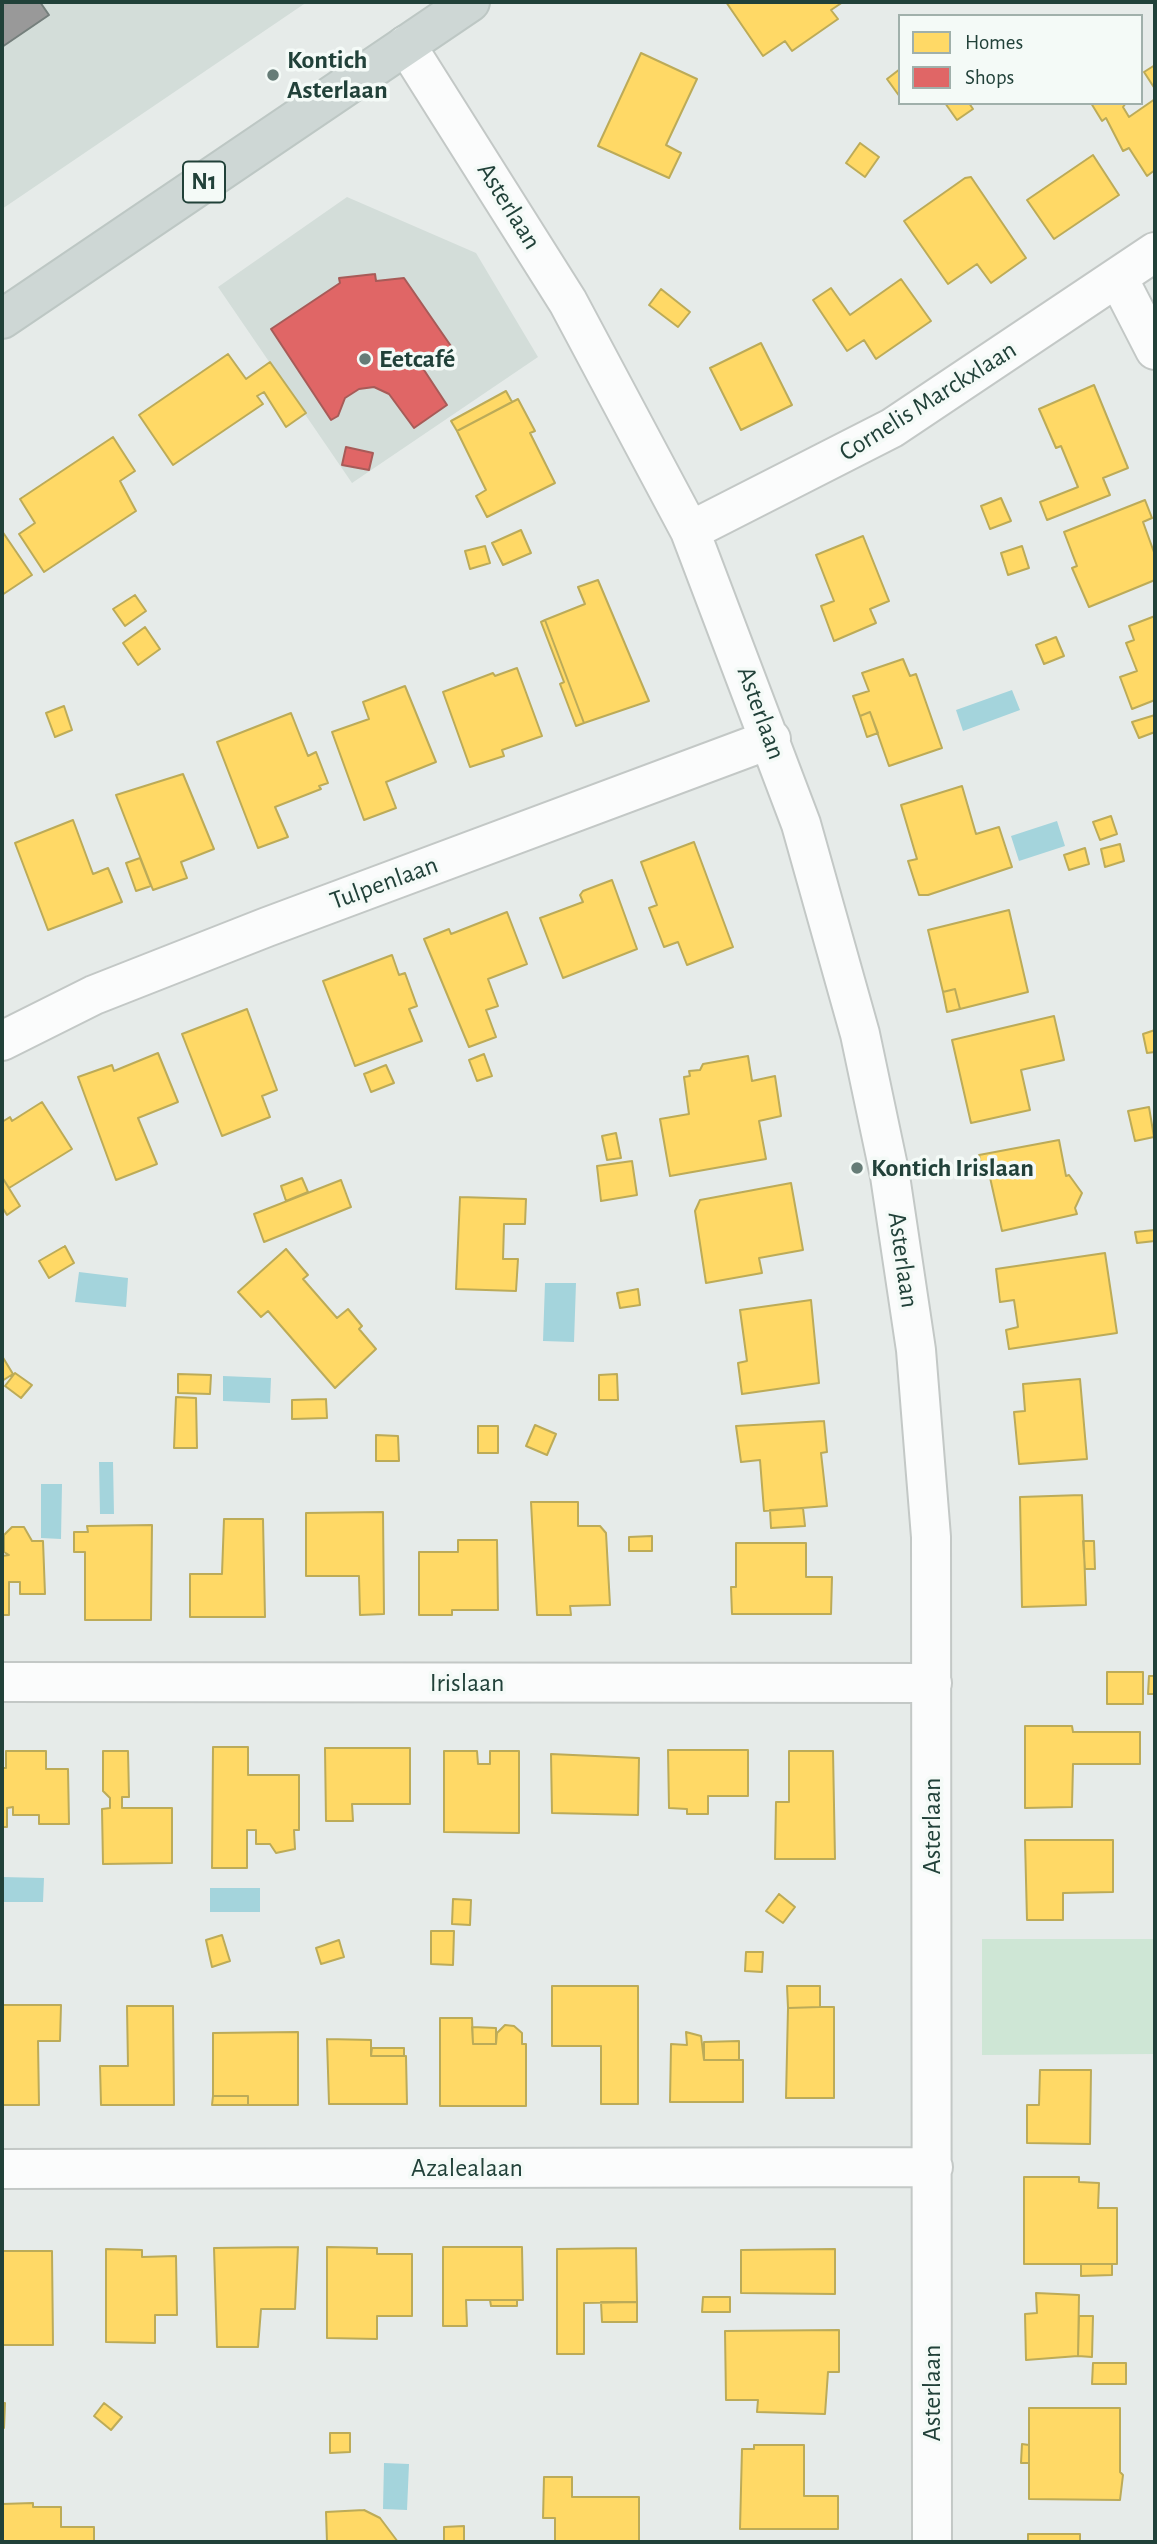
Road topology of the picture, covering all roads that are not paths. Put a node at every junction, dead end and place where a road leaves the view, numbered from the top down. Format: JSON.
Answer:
{"nodes":[{"id":1,"x":470,"y":2,"type":"edge"},
{"id":2,"x":406,"y":45,"type":"junction"},
{"id":3,"x":1155,"y":252,"type":"edge"},
{"id":4,"x":1118,"y":278,"type":"junction"},
{"id":5,"x":2,"y":319,"type":"edge"},
{"id":6,"x":1155,"y":350,"type":"edge"},
{"id":7,"x":690,"y":531,"type":"junction"},
{"id":8,"x":771,"y":739,"type":"junction"},
{"id":9,"x":2,"y":1041,"type":"edge"},
{"id":10,"x":2,"y":1682,"type":"edge"},
{"id":11,"x":932,"y":1683,"type":"junction"},
{"id":12,"x":933,"y":2167,"type":"junction"},
{"id":13,"x":2,"y":2169,"type":"edge"},
{"id":14,"x":932,"y":2542,"type":"edge"}],
"edges":[{"from":1,"to":2,"type":"main road","number":"N1"},
{"from":2,"to":5,"type":"main road","number":"N1"},
{"from":2,"to":7,"type":"street","name":"Asterlaan"},
{"from":3,"to":4,"type":"street","name":"Cornelis Marckxlaan"},
{"from":4,"to":6,"type":"street"},
{"from":4,"to":7,"type":"street","name":"Cornelis Marckxlaan"},
{"from":7,"to":8,"type":"street","name":"Asterlaan"},
{"from":8,"to":9,"type":"street","name":"Tulpenlaan"},
{"from":8,"to":11,"type":"street","name":"Asterlaan"},
{"from":10,"to":11,"type":"street","name":"Irislaan"},
{"from":11,"to":12,"type":"street","name":"Asterlaan"},
{"from":12,"to":13,"type":"street","name":"Azalealaan"},
{"from":12,"to":14,"type":"street","name":"Asterlaan"}]}
